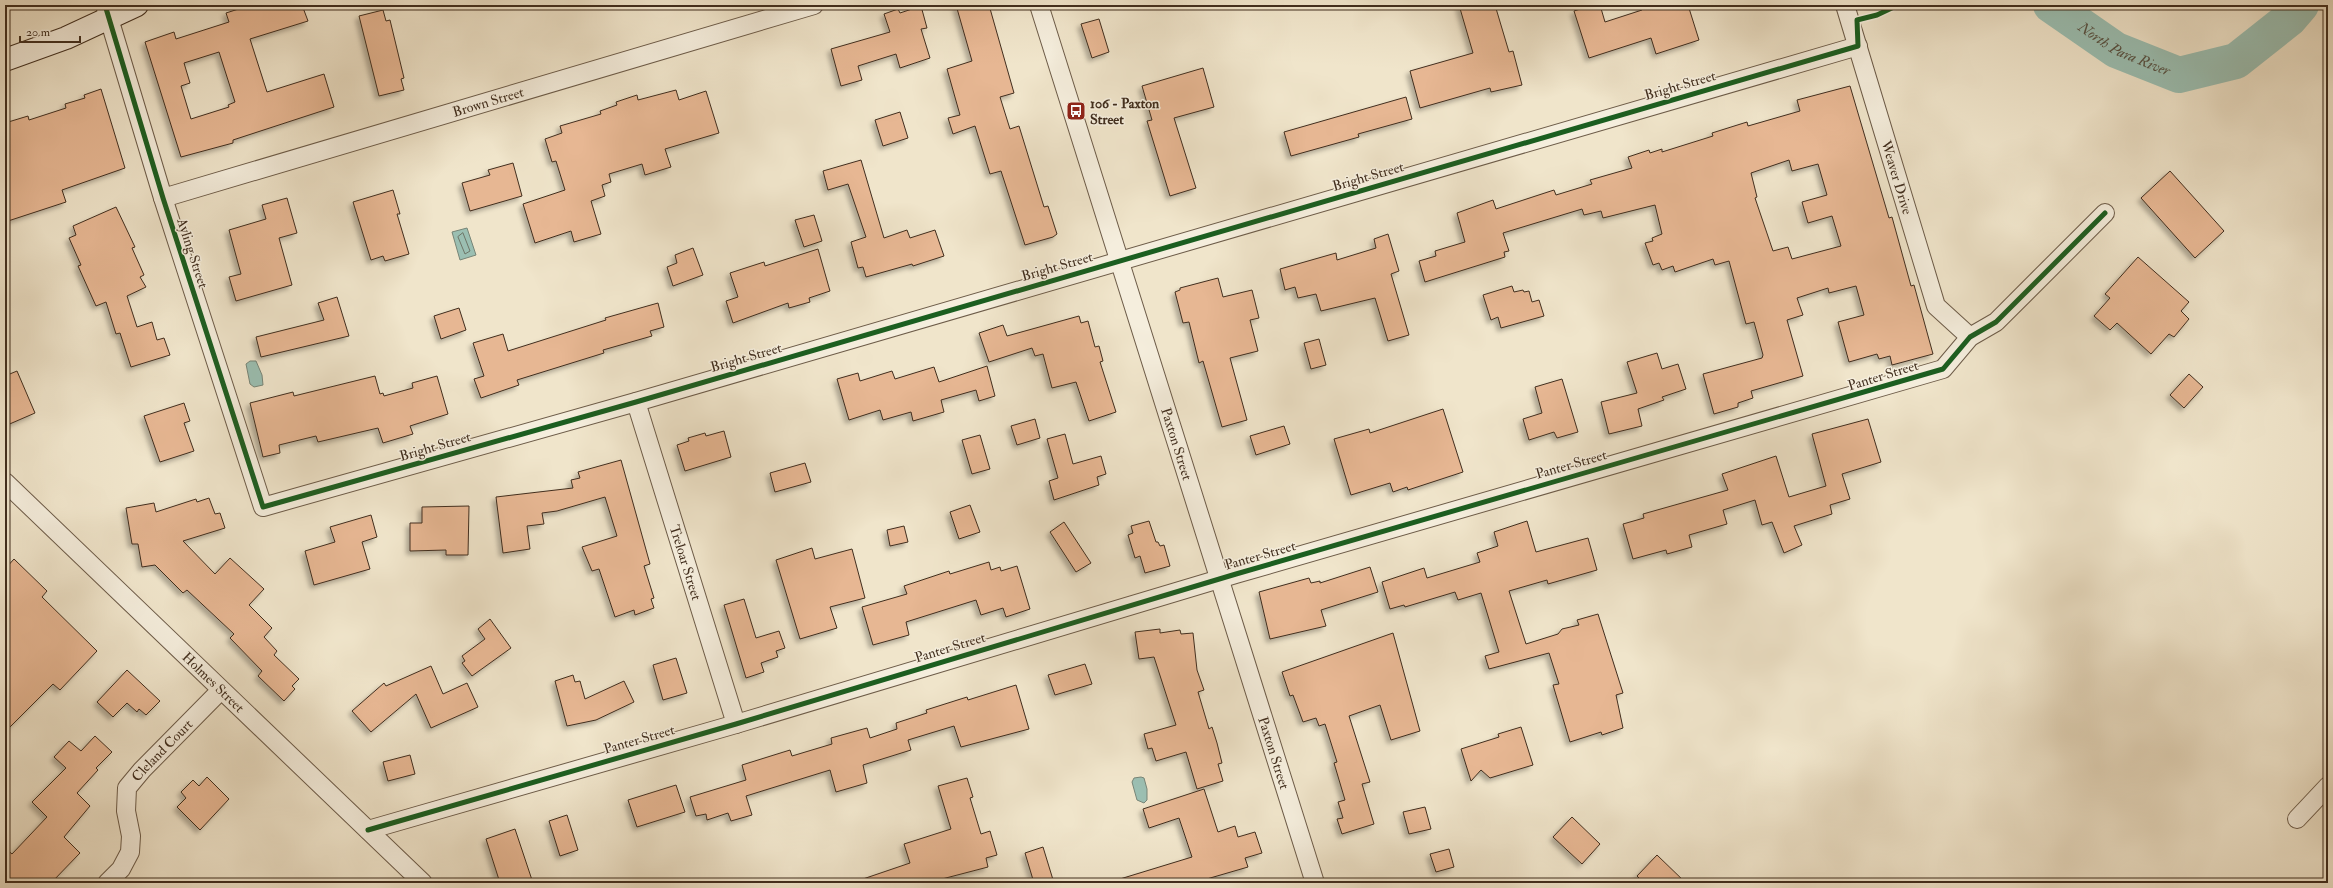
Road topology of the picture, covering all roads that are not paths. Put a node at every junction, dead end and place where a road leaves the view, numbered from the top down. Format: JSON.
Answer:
{"nodes":[{"id":1,"x":137,"y":5,"type":"edge"},
{"id":2,"x":814,"y":5,"type":"edge"},
{"id":3,"x":1039,"y":5,"type":"edge"},
{"id":4,"x":1845,"y":5,"type":"edge"},
{"id":5,"x":107,"y":12,"type":"edge"},
{"id":6,"x":1858,"y":46,"type":"junction"},
{"id":7,"x":5,"y":60,"type":"edge"},
{"id":8,"x":163,"y":198,"type":"junction"},
{"id":9,"x":2105,"y":214,"type":"dead end"},
{"id":10,"x":1120,"y":260,"type":"junction"},
{"id":11,"x":1970,"y":337,"type":"junction"},
{"id":12,"x":636,"y":402,"type":"junction"},
{"id":13,"x":5,"y":482,"type":"edge"},
{"id":14,"x":263,"y":507,"type":"joint"},
{"id":15,"x":1220,"y":579,"type":"junction"},
{"id":16,"x":220,"y":691,"type":"junction"},
{"id":17,"x":736,"y":724,"type":"junction"},
{"id":18,"x":2328,"y":786,"type":"edge"},
{"id":19,"x":2297,"y":819,"type":"dead end"},
{"id":20,"x":368,"y":830,"type":"junction"},
{"id":21,"x":107,"y":883,"type":"edge"},
{"id":22,"x":423,"y":883,"type":"edge"},
{"id":23,"x":1315,"y":883,"type":"edge"}],
"edges":[{"from":1,"to":5,"type":"main road"},
{"from":2,"to":8,"type":"street","name":"Brown Street"},
{"from":3,"to":10,"type":"street","name":"Paxton Street"},
{"from":4,"to":6,"type":"street","name":"Weaver Drive"},
{"from":5,"to":7,"type":"main road"},
{"from":5,"to":8,"type":"street","name":"Ayling Street"},
{"from":6,"to":10,"type":"street","name":"Bright Street"},
{"from":6,"to":11,"type":"street","name":"Weaver Drive"},
{"from":8,"to":14,"type":"street","name":"Ayling Street"},
{"from":9,"to":11,"type":"street","name":"Panter Street"},
{"from":10,"to":12,"type":"street","name":"Bright Street"},
{"from":10,"to":15,"type":"street","name":"Paxton Street"},
{"from":11,"to":15,"type":"street","name":"Panter Street"},
{"from":12,"to":14,"type":"street","name":"Bright Street"},
{"from":12,"to":17,"type":"street","name":"Treloar Street"},
{"from":13,"to":16,"type":"street","name":"Holmes Street"},
{"from":15,"to":17,"type":"street","name":"Panter Street"},
{"from":15,"to":23,"type":"street","name":"Paxton Street"},
{"from":16,"to":20,"type":"street","name":"Holmes Street"},
{"from":16,"to":21,"type":"street","name":"Cleland Court"},
{"from":17,"to":20,"type":"street","name":"Panter Street"},
{"from":18,"to":19,"type":"street"},
{"from":20,"to":22,"type":"street","name":"Holmes Street"}]}
